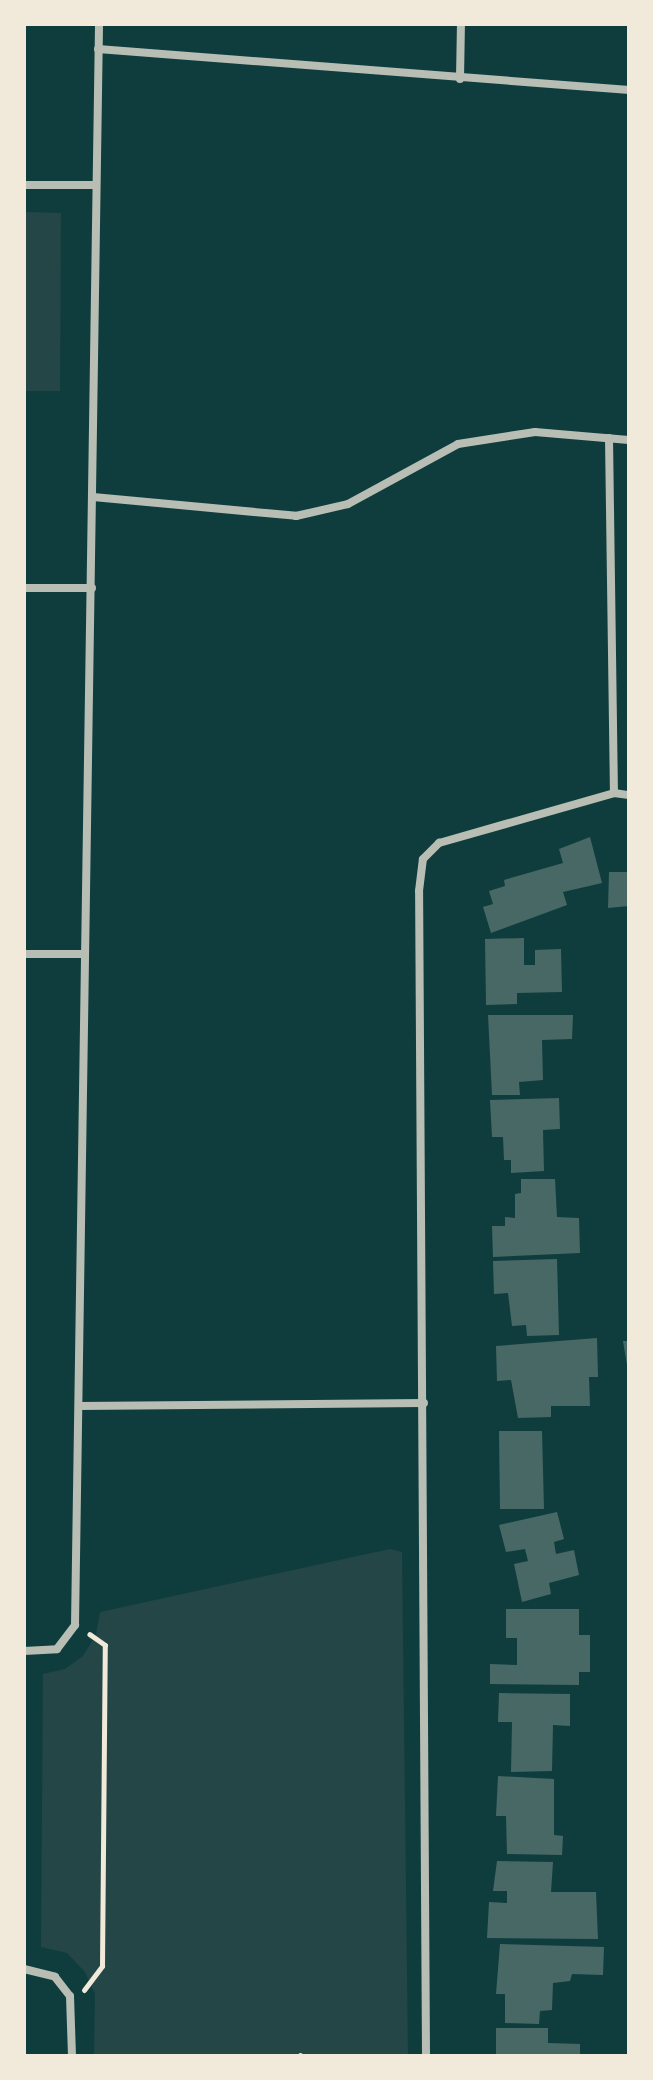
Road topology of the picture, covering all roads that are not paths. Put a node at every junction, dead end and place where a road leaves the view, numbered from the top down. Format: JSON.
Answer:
{"nodes":[{"id":1,"x":99,"y":24,"type":"edge"},
{"id":2,"x":461,"y":24,"type":"edge"},
{"id":3,"x":98,"y":49,"type":"junction"},
{"id":4,"x":460,"y":79,"type":"junction"},
{"id":5,"x":629,"y":90,"type":"edge"},
{"id":6,"x":24,"y":185,"type":"edge"},
{"id":7,"x":96,"y":185,"type":"junction"},
{"id":8,"x":609,"y":438,"type":"junction"},
{"id":9,"x":629,"y":440,"type":"edge"},
{"id":10,"x":93,"y":497,"type":"junction"},
{"id":11,"x":24,"y":588,"type":"edge"},
{"id":12,"x":92,"y":588,"type":"junction"},
{"id":13,"x":614,"y":793,"type":"junction"},
{"id":14,"x":629,"y":795,"type":"edge"},
{"id":15,"x":24,"y":954,"type":"edge"},
{"id":16,"x":85,"y":954,"type":"junction"},
{"id":17,"x":424,"y":1403,"type":"junction"},
{"id":18,"x":79,"y":1406,"type":"junction"},
{"id":19,"x":24,"y":1651,"type":"edge"},
{"id":20,"x":24,"y":1969,"type":"edge"},
{"id":21,"x":72,"y":2056,"type":"edge"},
{"id":22,"x":426,"y":2056,"type":"edge"}],
"edges":[{"from":1,"to":3,"type":"street"},
{"from":2,"to":4,"type":"street"},
{"from":3,"to":4,"type":"street"},
{"from":3,"to":7,"type":"street"},
{"from":4,"to":5,"type":"street"},
{"from":6,"to":7,"type":"street"},
{"from":7,"to":10,"type":"street"},
{"from":8,"to":9,"type":"street"},
{"from":8,"to":10,"type":"street"},
{"from":8,"to":13,"type":"street"},
{"from":10,"to":12,"type":"street"},
{"from":11,"to":12,"type":"street"},
{"from":12,"to":16,"type":"street"},
{"from":13,"to":14,"type":"street"},
{"from":13,"to":17,"type":"street"},
{"from":15,"to":16,"type":"street"},
{"from":16,"to":18,"type":"street"},
{"from":17,"to":18,"type":"street"},
{"from":17,"to":22,"type":"street"},
{"from":18,"to":19,"type":"street"},
{"from":20,"to":21,"type":"street"}]}
